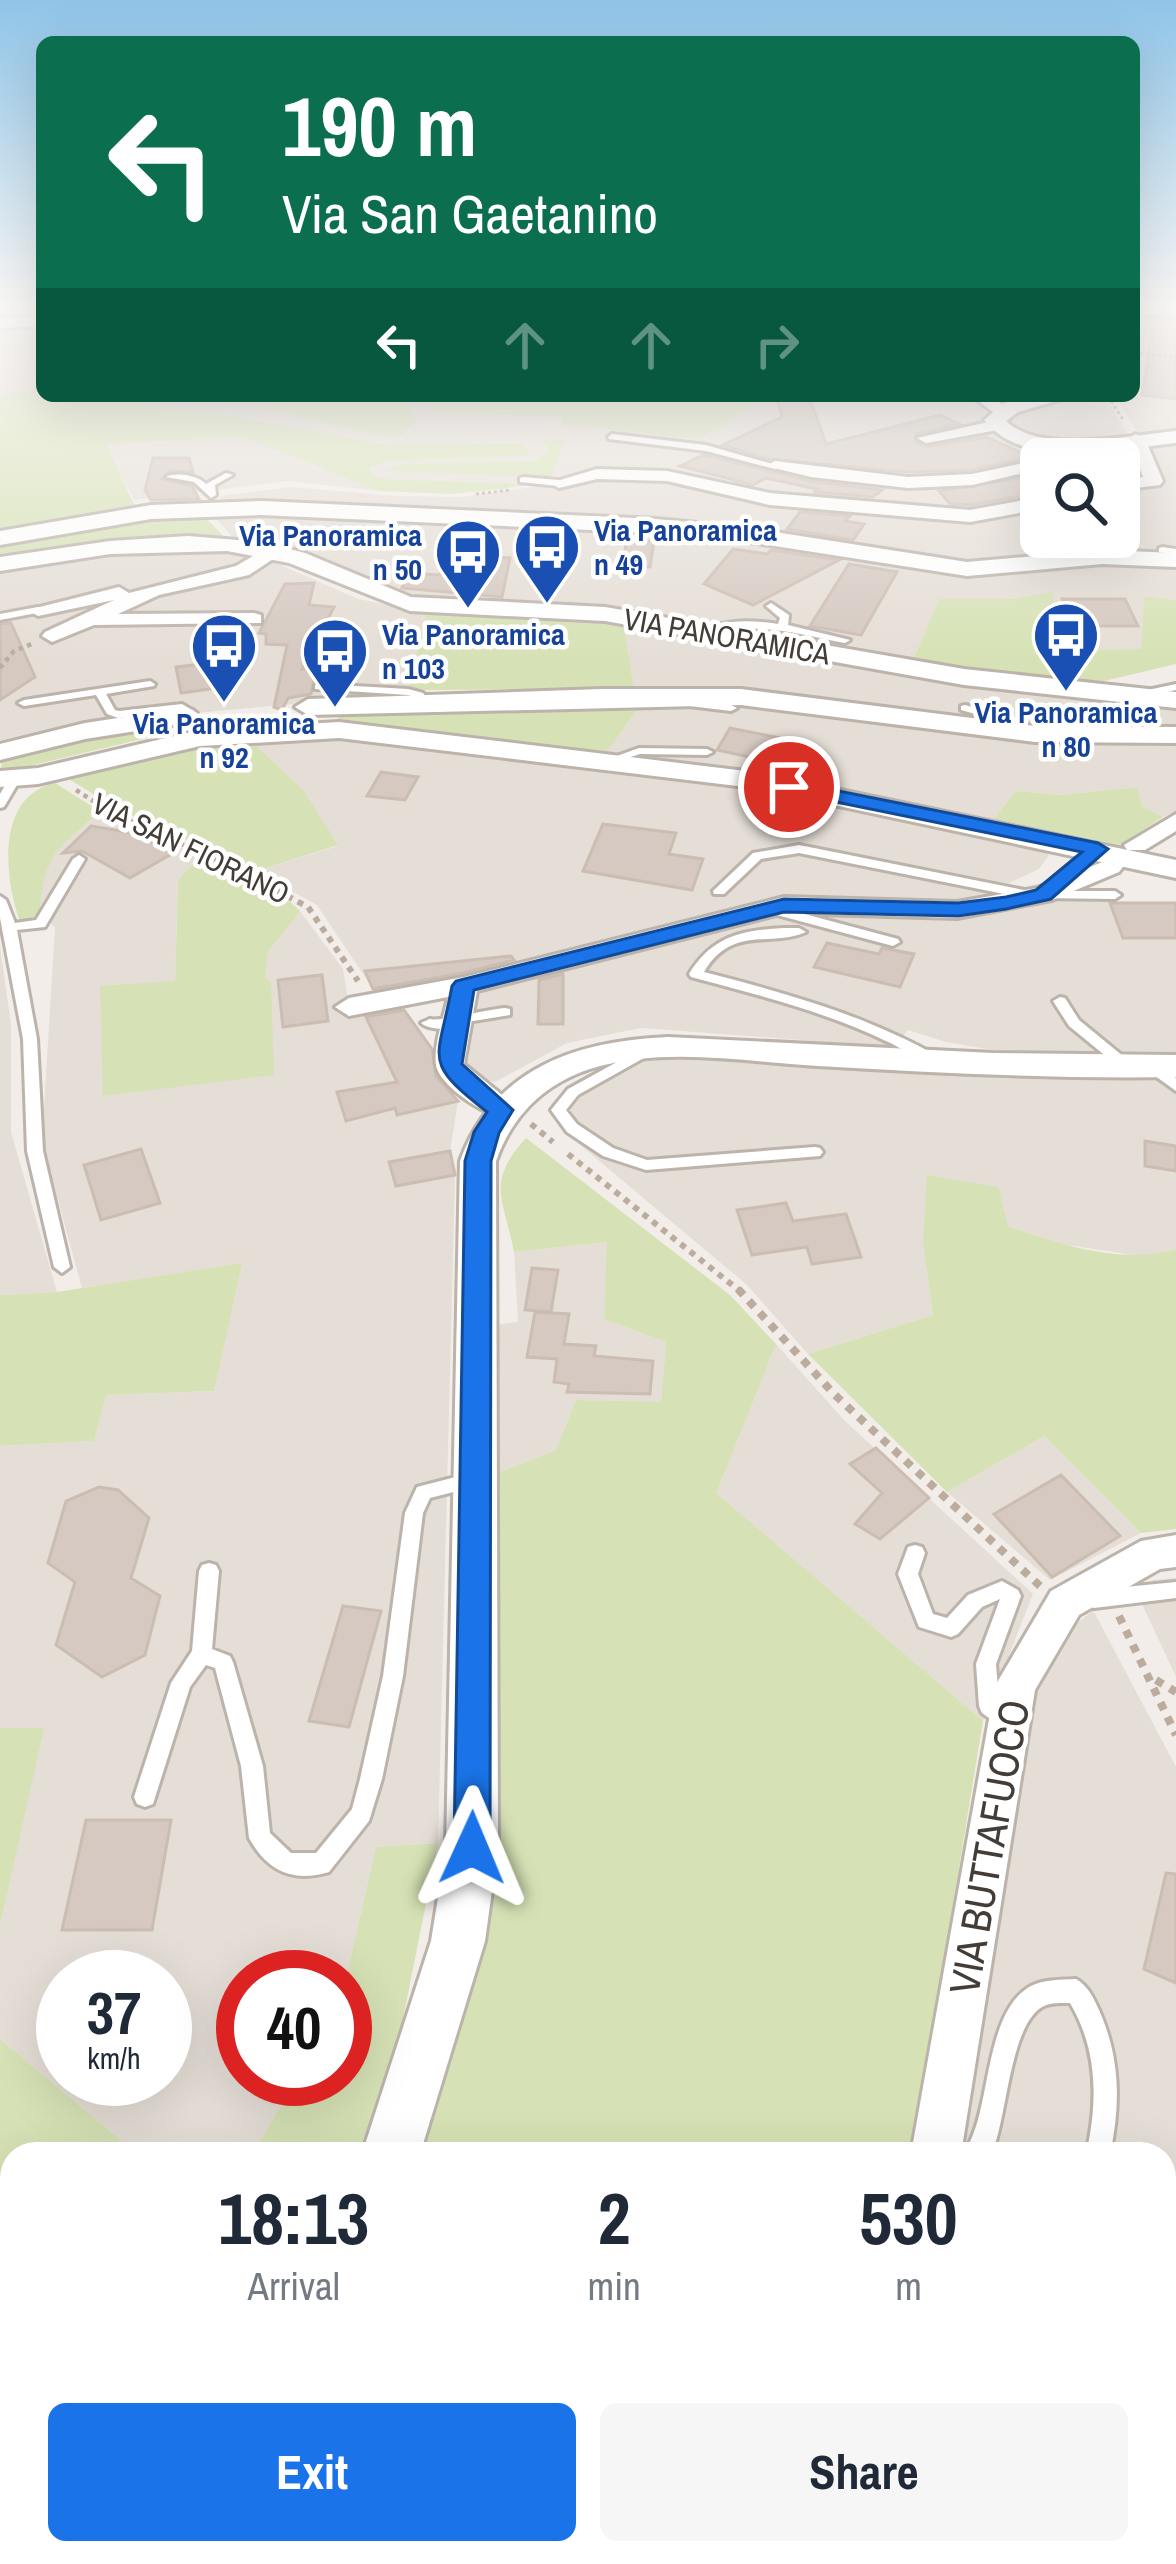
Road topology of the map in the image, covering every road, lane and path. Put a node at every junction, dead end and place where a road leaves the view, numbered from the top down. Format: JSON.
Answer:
{"nodes":[{"id":1,"x":982,"y":423,"type":"edge"},
{"id":2,"x":612,"y":437,"type":"dead end"},
{"id":3,"x":926,"y":437,"type":"dead end"},
{"id":4,"x":1176,"y":437,"type":"edge"},
{"id":5,"x":1140,"y":440,"type":"edge"},
{"id":6,"x":1140,"y":447,"type":"edge"},
{"id":7,"x":775,"y":466,"type":"joint"},
{"id":8,"x":1020,"y":468,"type":"edge"},
{"id":9,"x":229,"y":475,"type":"dead end"},
{"id":10,"x":171,"y":477,"type":"dead end"},
{"id":11,"x":523,"y":480,"type":"dead end"},
{"id":12,"x":559,"y":483,"type":"junction"},
{"id":13,"x":1140,"y":484,"type":"edge"},
{"id":14,"x":470,"y":494,"type":"dead end"},
{"id":15,"x":212,"y":500,"type":"junction"},
{"id":16,"x":1020,"y":507,"type":"edge"},
{"id":17,"x":0,"y":538,"type":"edge"},
{"id":18,"x":275,"y":551,"type":"junction"},
{"id":19,"x":1171,"y":554,"type":"edge"},
{"id":20,"x":0,"y":564,"type":"edge"},
{"id":21,"x":250,"y":568,"type":"junction"},
{"id":22,"x":771,"y":606,"type":"dead end"},
{"id":23,"x":38,"y":610,"type":"joint"},
{"id":24,"x":0,"y":617,"type":"edge"},
{"id":25,"x":254,"y":619,"type":"dead end"},
{"id":26,"x":93,"y":620,"type":"junction"},
{"id":27,"x":781,"y":630,"type":"junction"},
{"id":28,"x":705,"y":632,"type":"junction"},
{"id":29,"x":52,"y":636,"type":"joint"},
{"id":30,"x":844,"y":640,"type":"dead end"},
{"id":31,"x":0,"y":668,"type":"edge"},
{"id":32,"x":150,"y":684,"type":"dead end"},
{"id":33,"x":319,"y":687,"type":"dead end"},
{"id":34,"x":1176,"y":687,"type":"edge"},
{"id":35,"x":101,"y":694,"type":"junction"},
{"id":36,"x":662,"y":696,"type":"junction"},
{"id":37,"x":1130,"y":696,"type":"junction"},
{"id":38,"x":1176,"y":700,"type":"edge"},
{"id":39,"x":423,"y":702,"type":"junction"},
{"id":40,"x":24,"y":703,"type":"dead end"},
{"id":41,"x":730,"y":708,"type":"dead end"},
{"id":42,"x":965,"y":708,"type":"dead end"},
{"id":43,"x":193,"y":715,"type":"junction"},
{"id":44,"x":1007,"y":731,"type":"junction"},
{"id":45,"x":1176,"y":735,"type":"edge"},
{"id":46,"x":0,"y":752,"type":"edge"},
{"id":47,"x":707,"y":752,"type":"dead end"},
{"id":48,"x":609,"y":761,"type":"junction"},
{"id":49,"x":13,"y":785,"type":"edge"},
{"id":50,"x":1176,"y":821,"type":"edge"},
{"id":51,"x":1136,"y":845,"type":"dead end"},
{"id":52,"x":1104,"y":858,"type":"junction"},
{"id":53,"x":79,"y":859,"type":"dead end"},
{"id":54,"x":1176,"y":869,"type":"edge"},
{"id":55,"x":719,"y":891,"type":"dead end"},
{"id":56,"x":1115,"y":895,"type":"dead end"},
{"id":57,"x":1039,"y":896,"type":"junction"},
{"id":58,"x":0,"y":900,"type":"edge"},
{"id":59,"x":766,"y":908,"type":"junction"},
{"id":60,"x":10,"y":927,"type":"junction"},
{"id":61,"x":799,"y":932,"type":"dead end"},
{"id":62,"x":893,"y":942,"type":"dead end"},
{"id":63,"x":464,"y":986,"type":"junction"},
{"id":64,"x":352,"y":1000,"type":"joint"},
{"id":65,"x":1060,"y":1001,"type":"dead end"},
{"id":66,"x":505,"y":1012,"type":"dead end"},
{"id":67,"x":447,"y":1022,"type":"junction"},
{"id":68,"x":654,"y":1047,"type":"junction"},
{"id":69,"x":934,"y":1061,"type":"junction"},
{"id":70,"x":1158,"y":1071,"type":"edge"},
{"id":71,"x":515,"y":1117,"type":"junction"},
{"id":72,"x":815,"y":1152,"type":"dead end"},
{"id":73,"x":62,"y":1268,"type":"dead end"},
{"id":74,"x":476,"y":1479,"type":"junction"},
{"id":75,"x":953,"y":1507,"type":"dead end"},
{"id":76,"x":1176,"y":1551,"type":"edge"},
{"id":77,"x":914,"y":1553,"type":"dead end"},
{"id":78,"x":208,"y":1571,"type":"dead end"},
{"id":79,"x":1176,"y":1590,"type":"edge"},
{"id":80,"x":1065,"y":1603,"type":"junction"},
{"id":81,"x":1123,"y":1624,"type":"dead end"},
{"id":82,"x":202,"y":1654,"type":"junction"},
{"id":83,"x":1152,"y":1678,"type":"junction"},
{"id":84,"x":1176,"y":1692,"type":"edge"},
{"id":85,"x":1006,"y":1720,"type":"junction"},
{"id":86,"x":1176,"y":1735,"type":"edge"},
{"id":87,"x":146,"y":1797,"type":"dead end"},
{"id":88,"x":395,"y":2142,"type":"edge"},
{"id":89,"x":938,"y":2142,"type":"edge"},
{"id":90,"x":983,"y":2142,"type":"edge"},
{"id":91,"x":1102,"y":2142,"type":"edge"}],
"edges":[{"from":1,"to":3,"type":"street"},
{"from":2,"to":7,"type":"lane"},
{"from":4,"to":5,"type":"street"},
{"from":6,"to":13,"type":"street"},
{"from":7,"to":8,"type":"street"},
{"from":9,"to":15,"type":"lane"},
{"from":10,"to":15,"type":"lane"},
{"from":11,"to":12,"type":"lane"},
{"from":12,"to":14,"type":"path"},
{"from":12,"to":16,"type":"street"},
{"from":15,"to":17,"type":"street"},
{"from":15,"to":19,"type":"street"},
{"from":18,"to":20,"type":"street","name":"VIA PANORAMICA"},
{"from":18,"to":21,"type":"street"},
{"from":18,"to":28,"type":"street","name":"VIA PANORAMICA"},
{"from":21,"to":23,"type":"street"},
{"from":21,"to":26,"type":"street"},
{"from":22,"to":27,"type":"lane"},
{"from":23,"to":24,"type":"lane"},
{"from":25,"to":26,"type":"street"},
{"from":26,"to":29,"type":"street"},
{"from":27,"to":28,"type":"lane"},
{"from":27,"to":30,"type":"lane"},
{"from":28,"to":37,"type":"street","name":"VIA PANORAMICA"},
{"from":29,"to":31,"type":"path"},
{"from":32,"to":35,"type":"lane"},
{"from":33,"to":39,"type":"lane"},
{"from":34,"to":37,"type":"lane"},
{"from":35,"to":40,"type":"lane"},
{"from":35,"to":43,"type":"lane"},
{"from":36,"to":39,"type":"street","name":"VIA PANORAMICA"},
{"from":36,"to":41,"type":"lane"},
{"from":36,"to":44,"type":"street","name":"VIA PANORAMICA"},
{"from":37,"to":38,"type":"street","name":"VIA PANORAMICA"},
{"from":39,"to":43,"type":"street","name":"VIA PANORAMICA"},
{"from":42,"to":44,"type":"lane"},
{"from":43,"to":46,"type":"street","name":"VIA PANORAMICA"},
{"from":44,"to":45,"type":"street","name":"VIA PANORAMICA"},
{"from":47,"to":48,"type":"lane"},
{"from":48,"to":49,"type":"street"},
{"from":48,"to":52,"type":"street"},
{"from":49,"to":64,"type":"path","name":"VIA SAN FIORANO"},
{"from":50,"to":51,"type":"street"},
{"from":52,"to":54,"type":"street"},
{"from":52,"to":57,"type":"street"},
{"from":53,"to":60,"type":"lane"},
{"from":55,"to":57,"type":"lane"},
{"from":56,"to":57,"type":"lane"},
{"from":57,"to":59,"type":"street"},
{"from":58,"to":60,"type":"lane"},
{"from":59,"to":62,"type":"lane"},
{"from":59,"to":63,"type":"street"},
{"from":60,"to":73,"type":"lane"},
{"from":61,"to":69,"type":"lane"},
{"from":63,"to":64,"type":"street"},
{"from":63,"to":67,"type":"street"},
{"from":65,"to":70,"type":"lane"},
{"from":66,"to":67,"type":"lane"},
{"from":67,"to":71,"type":"street"},
{"from":68,"to":69,"type":"street"},
{"from":68,"to":71,"type":"street"},
{"from":68,"to":72,"type":"lane"},
{"from":69,"to":70,"type":"street"},
{"from":71,"to":74,"type":"street"},
{"from":71,"to":75,"type":"path"},
{"from":74,"to":82,"type":"lane"},
{"from":74,"to":88,"type":"street"},
{"from":76,"to":80,"type":"street","name":"VIA BUTTAFUOCO"},
{"from":77,"to":85,"type":"lane"},
{"from":78,"to":82,"type":"lane"},
{"from":79,"to":80,"type":"lane"},
{"from":80,"to":85,"type":"street","name":"VIA BUTTAFUOCO"},
{"from":81,"to":83,"type":"path"},
{"from":82,"to":87,"type":"lane"},
{"from":83,"to":84,"type":"path"},
{"from":83,"to":86,"type":"path"},
{"from":85,"to":89,"type":"street","name":"VIA BUTTAFUOCO"},
{"from":90,"to":91,"type":"lane"}]}
